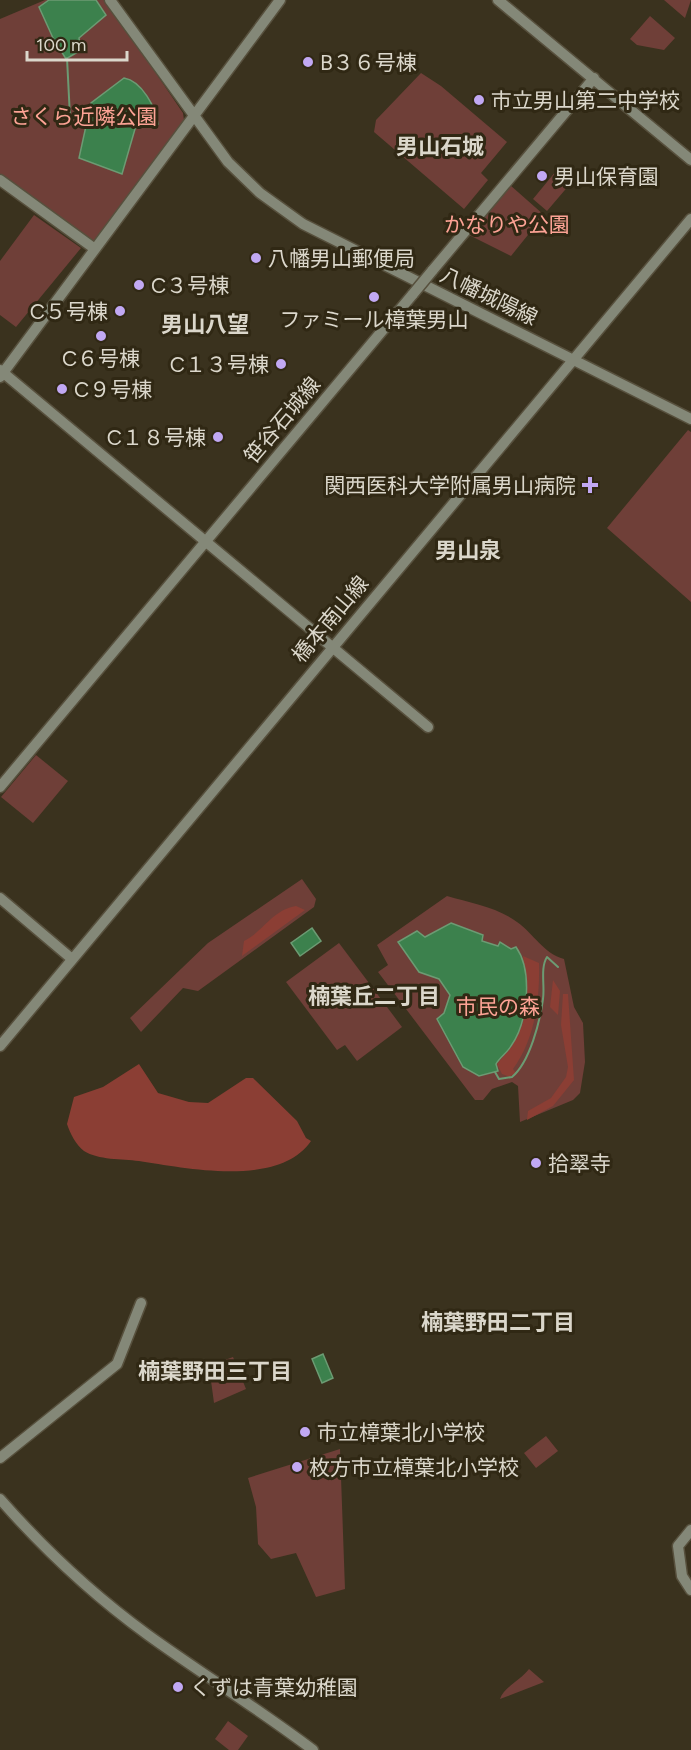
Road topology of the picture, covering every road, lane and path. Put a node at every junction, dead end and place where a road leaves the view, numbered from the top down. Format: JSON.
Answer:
{"nodes":[{"id":1,"x":110,"y":0,"type":"edge"},
{"id":2,"x":280,"y":0,"type":"edge"},
{"id":3,"x":498,"y":0,"type":"edge"},
{"id":4,"x":594,"y":78,"type":"junction"},
{"id":5,"x":193,"y":117,"type":"junction"},
{"id":6,"x":691,"y":160,"type":"edge"},
{"id":7,"x":0,"y":180,"type":"edge"},
{"id":8,"x":691,"y":219,"type":"edge"},
{"id":9,"x":95,"y":249,"type":"junction"},
{"id":10,"x":573,"y":358,"type":"junction"},
{"id":11,"x":1,"y":374,"type":"edge"},
{"id":12,"x":691,"y":419,"type":"edge"},
{"id":13,"x":206,"y":542,"type":"junction"},
{"id":14,"x":332,"y":647,"type":"junction"},
{"id":15,"x":428,"y":727,"type":"dead end"},
{"id":16,"x":0,"y":787,"type":"edge"},
{"id":17,"x":0,"y":898,"type":"edge"},
{"id":18,"x":72,"y":959,"type":"junction"},
{"id":19,"x":0,"y":1046,"type":"edge"},
{"id":20,"x":141,"y":1303,"type":"dead end"},
{"id":21,"x":0,"y":1458,"type":"edge"},
{"id":22,"x":0,"y":1499,"type":"edge"},
{"id":23,"x":691,"y":1530,"type":"edge"},
{"id":24,"x":691,"y":1590,"type":"edge"},
{"id":25,"x":312,"y":1750,"type":"edge"}],
"edges":[{"from":1,"to":5,"type":"street","name":"八幡城陽線"},
{"from":2,"to":5,"type":"street"},
{"from":3,"to":4,"type":"street"},
{"from":4,"to":6,"type":"street"},
{"from":4,"to":13,"type":"street","name":"笹谷石城線","bridge":true},
{"from":5,"to":9,"type":"street"},
{"from":5,"to":10,"type":"street","name":"八幡城陽線"},
{"from":7,"to":9,"type":"street"},
{"from":8,"to":10,"type":"street","name":"橋本南山線"},
{"from":9,"to":11,"type":"street"},
{"from":10,"to":12,"type":"street","name":"八幡城陽線"},
{"from":10,"to":14,"type":"street","name":"橋本南山線"},
{"from":11,"to":13,"type":"street"},
{"from":13,"to":14,"type":"street"},
{"from":13,"to":16,"type":"street","name":"笹谷石城線"},
{"from":14,"to":15,"type":"street"},
{"from":14,"to":18,"type":"street","name":"橋本南山線"},
{"from":17,"to":18,"type":"street"},
{"from":18,"to":19,"type":"street","name":"橋本南山線"},
{"from":20,"to":21,"type":"street"},
{"from":22,"to":25,"type":"street"},
{"from":23,"to":24,"type":"street"}]}
